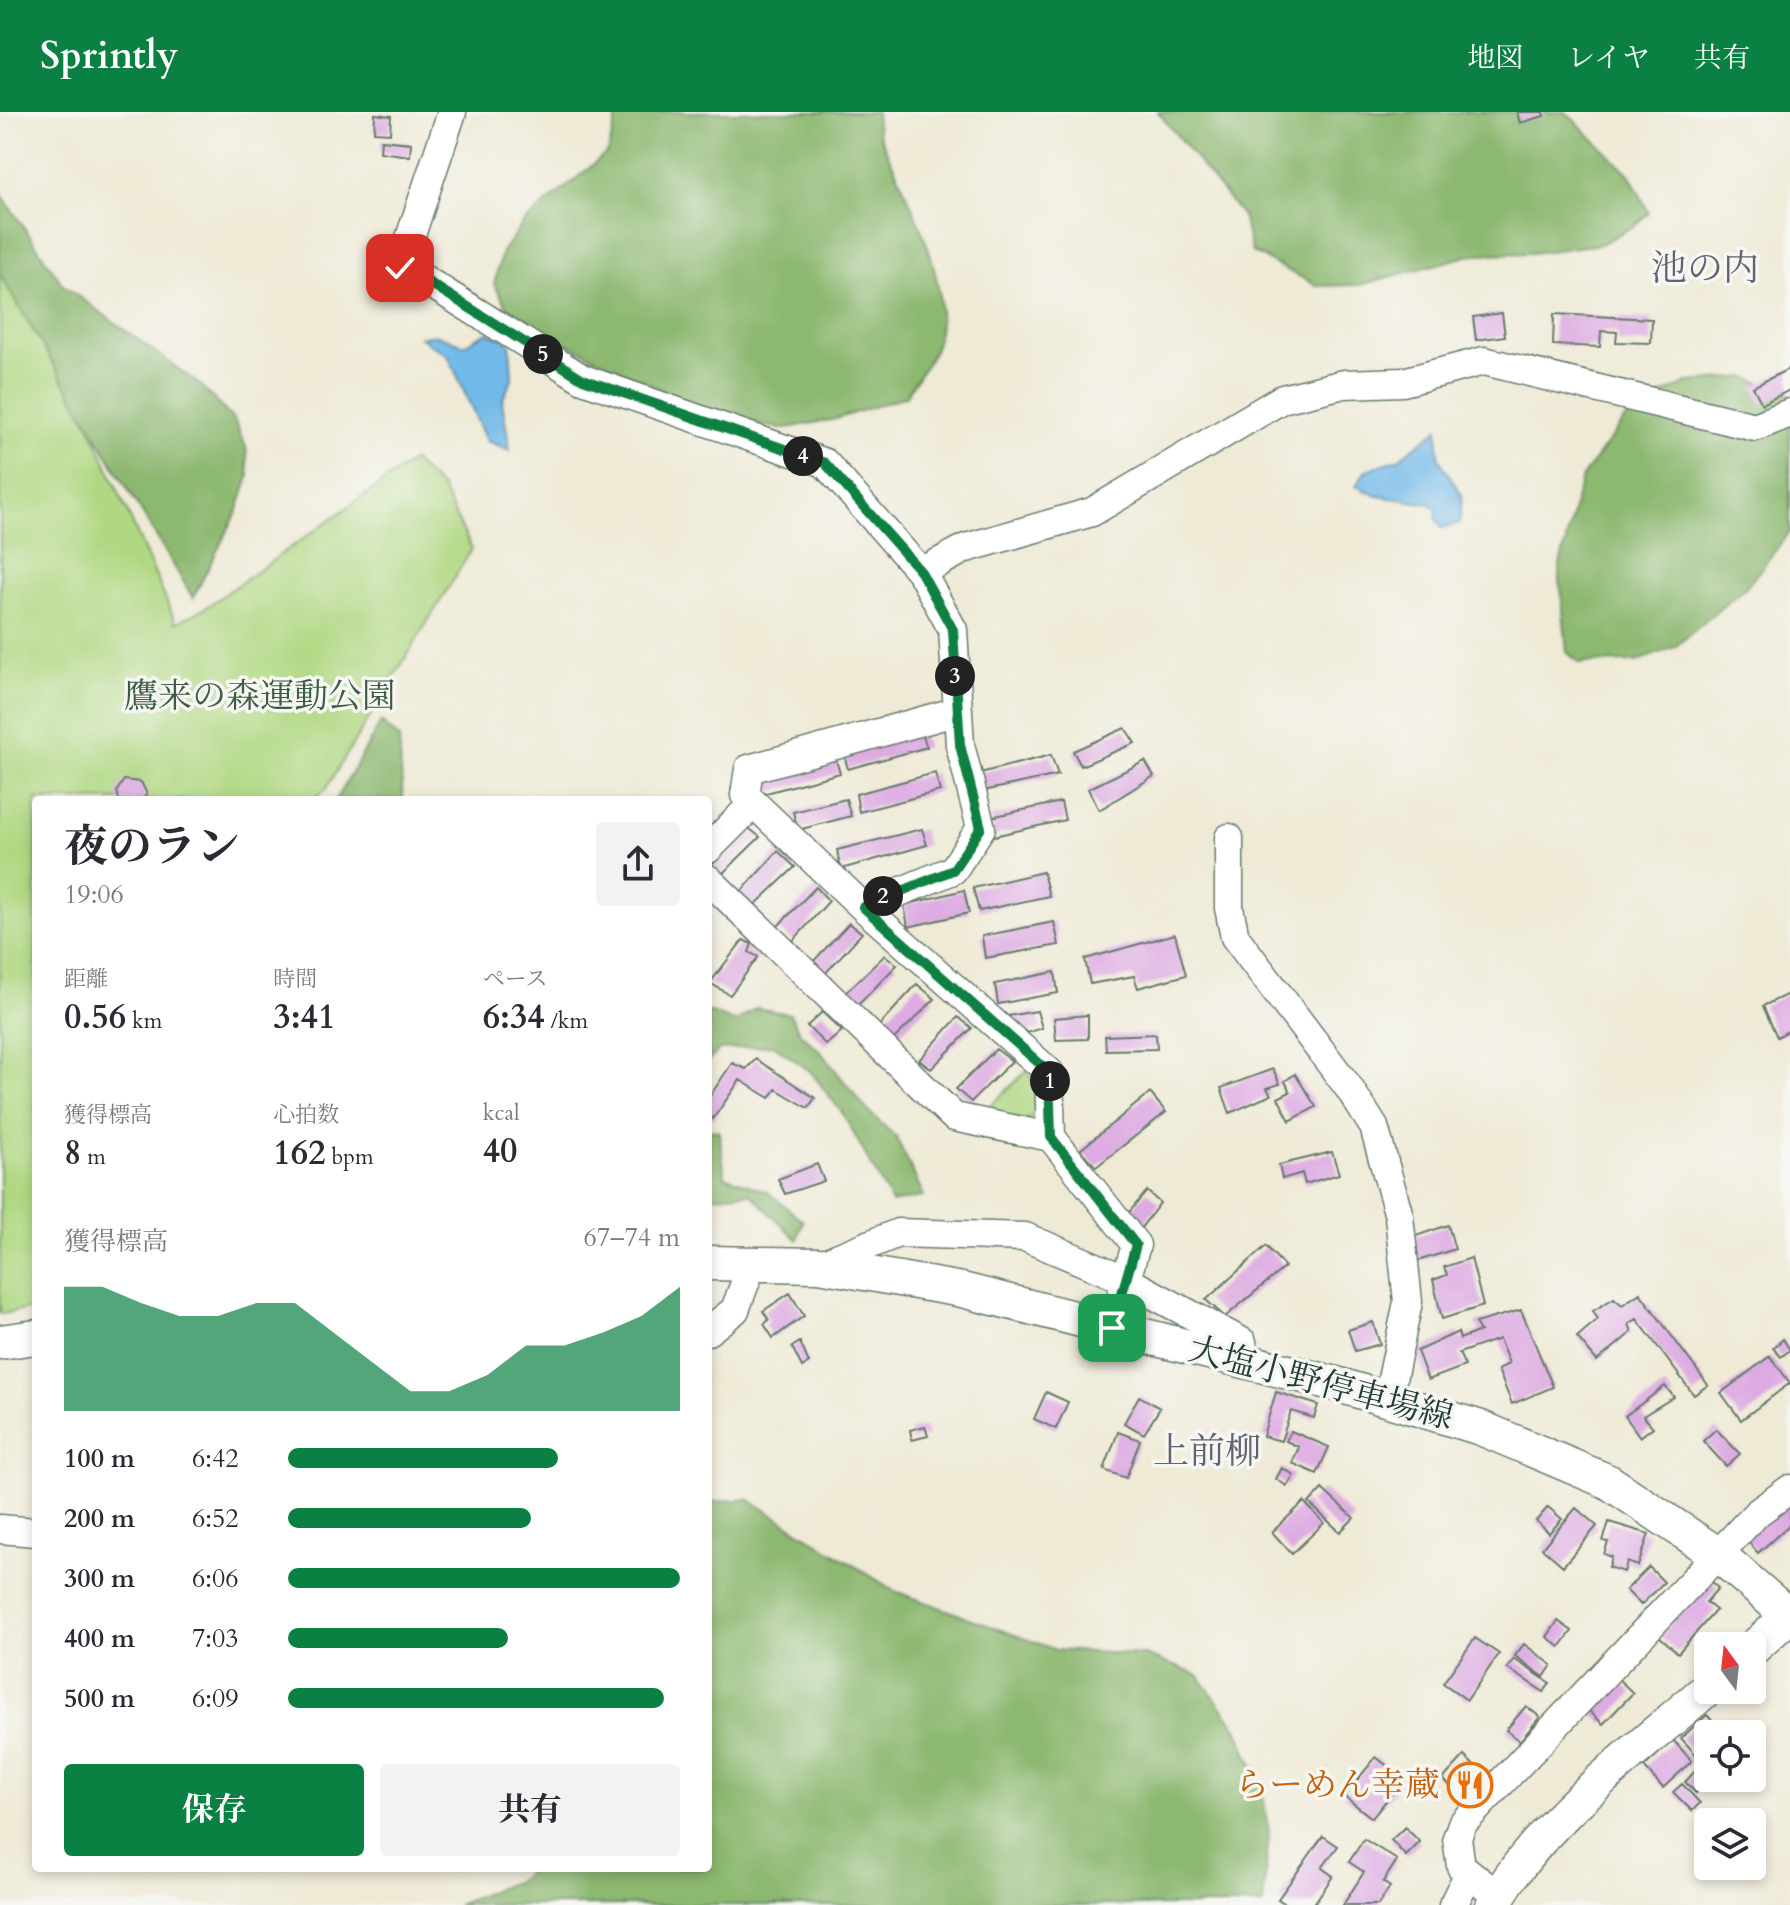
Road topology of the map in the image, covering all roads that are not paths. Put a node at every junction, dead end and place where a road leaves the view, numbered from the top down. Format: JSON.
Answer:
{"nodes":[{"id":1,"x":452,"y":112,"type":"edge"},
{"id":2,"x":1790,"y":413,"type":"edge"},
{"id":3,"x":921,"y":572,"type":"junction"},
{"id":4,"x":958,"y":711,"type":"junction"},
{"id":5,"x":753,"y":804,"type":"junction"},
{"id":6,"x":1229,"y":838,"type":"dead end"},
{"id":7,"x":712,"y":845,"type":"edge"},
{"id":8,"x":712,"y":883,"type":"edge"},
{"id":9,"x":863,"y":907,"type":"junction"},
{"id":10,"x":1051,"y":1137,"type":"junction"},
{"id":11,"x":712,"y":1263,"type":"edge"},
{"id":12,"x":752,"y":1264,"type":"junction"},
{"id":13,"x":819,"y":1265,"type":"junction"},
{"id":14,"x":1124,"y":1279,"type":"junction"},
{"id":15,"x":712,"y":1328,"type":"edge"},
{"id":16,"x":1112,"y":1328,"type":"junction"},
{"id":17,"x":32,"y":1338,"type":"edge"},
{"id":18,"x":0,"y":1342,"type":"edge"},
{"id":19,"x":1245,"y":1360,"type":"junction"},
{"id":20,"x":1388,"y":1399,"type":"junction"},
{"id":21,"x":1790,"y":1489,"type":"edge"},
{"id":22,"x":0,"y":1529,"type":"edge"},
{"id":23,"x":32,"y":1532,"type":"edge"},
{"id":24,"x":1720,"y":1556,"type":"junction"},
{"id":25,"x":1789,"y":1615,"type":"edge"},
{"id":26,"x":1766,"y":1636,"type":"edge"},
{"id":27,"x":1694,"y":1700,"type":"edge"},
{"id":28,"x":1469,"y":1873,"type":"junction"},
{"id":29,"x":1495,"y":1900,"type":"edge"},
{"id":30,"x":1453,"y":1905,"type":"edge"}],
"edges":[{"from":1,"to":3,"type":"street"},
{"from":2,"to":3,"type":"street"},
{"from":3,"to":4,"type":"street"},
{"from":4,"to":5,"type":"street"},
{"from":4,"to":9,"type":"street"},
{"from":5,"to":7,"type":"street"},
{"from":5,"to":9,"type":"street"},
{"from":6,"to":20,"type":"street"},
{"from":8,"to":10,"type":"street"},
{"from":9,"to":10,"type":"street"},
{"from":10,"to":14,"type":"street"},
{"from":11,"to":12,"type":"main road","name":"大塩小野停車場線"},
{"from":12,"to":13,"type":"main road","name":"大塩小野停車場線"},
{"from":12,"to":15,"type":"street"},
{"from":13,"to":14,"type":"street"},
{"from":13,"to":16,"type":"main road","name":"大塩小野停車場線"},
{"from":14,"to":16,"type":"street"},
{"from":14,"to":19,"type":"street"},
{"from":16,"to":19,"type":"main road","name":"大塩小野停車場線"},
{"from":17,"to":18,"type":"main road"},
{"from":19,"to":20,"type":"main road","name":"大塩小野停車場線"},
{"from":20,"to":24,"type":"main road","name":"大塩小野停車場線"},
{"from":21,"to":24,"type":"street"},
{"from":22,"to":23,"type":"street"},
{"from":24,"to":25,"type":"main road","name":"大塩小野停車場線"},
{"from":24,"to":28,"type":"street"},
{"from":25,"to":26,"type":"main road","name":"大塩小野停車場線"},
{"from":27,"to":29,"type":"main road"},
{"from":28,"to":29,"type":"street"},
{"from":28,"to":30,"type":"street"}]}
